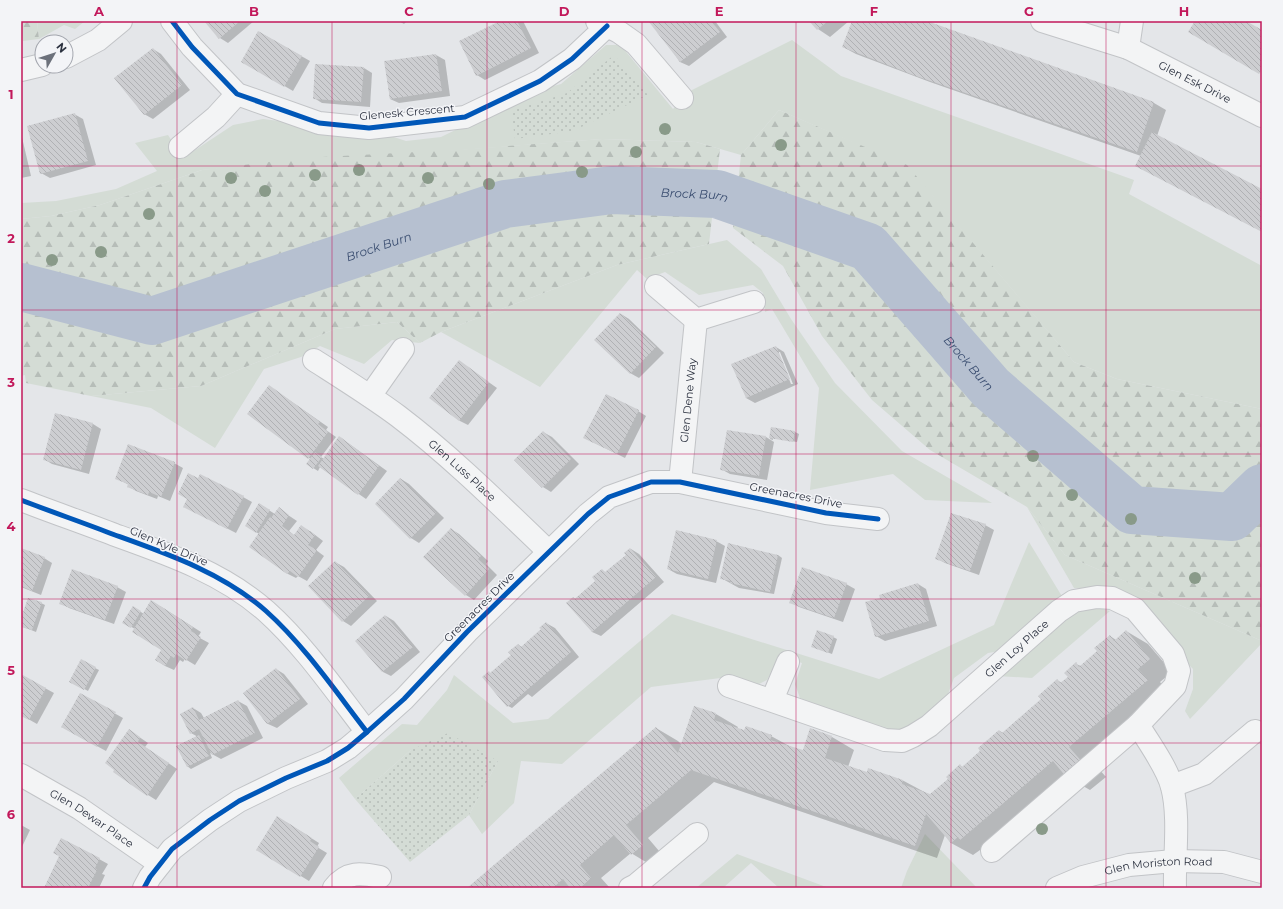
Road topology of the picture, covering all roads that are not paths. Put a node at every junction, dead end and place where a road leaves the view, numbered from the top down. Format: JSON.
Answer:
{"nodes":[{"id":1,"x":121,"y":21,"type":"edge"},
{"id":2,"x":172,"y":21,"type":"edge"},
{"id":3,"x":1042,"y":21,"type":"edge"},
{"id":4,"x":1132,"y":21,"type":"edge"},
{"id":5,"x":602,"y":24,"type":"edge"},
{"id":6,"x":1128,"y":48,"type":"junction"},
{"id":7,"x":74,"y":53,"type":"edge"},
{"id":8,"x":34,"y":67,"type":"edge"},
{"id":9,"x":21,"y":70,"type":"edge"},
{"id":10,"x":237,"y":94,"type":"junction"},
{"id":11,"x":682,"y":98,"type":"dead end"},
{"id":12,"x":1262,"y":116,"type":"edge"},
{"id":13,"x":180,"y":147,"type":"dead end"},
{"id":14,"x":656,"y":286,"type":"dead end"},
{"id":15,"x":754,"y":302,"type":"dead end"},
{"id":16,"x":696,"y":320,"type":"junction"},
{"id":17,"x":403,"y":350,"type":"dead end"},
{"id":18,"x":314,"y":360,"type":"dead end"},
{"id":19,"x":370,"y":396,"type":"junction"},
{"id":20,"x":680,"y":482,"type":"junction"},
{"id":21,"x":21,"y":500,"type":"edge"},
{"id":22,"x":878,"y":519,"type":"dead end"},
{"id":23,"x":549,"y":552,"type":"junction"},
{"id":24,"x":788,"y":662,"type":"dead end"},
{"id":25,"x":729,"y":686,"type":"dead end"},
{"id":26,"x":772,"y":700,"type":"junction"},
{"id":27,"x":1138,"y":725,"type":"junction"},
{"id":28,"x":1255,"y":731,"type":"dead end"},
{"id":29,"x":367,"y":732,"type":"junction"},
{"id":30,"x":21,"y":775,"type":"edge"},
{"id":31,"x":1172,"y":786,"type":"junction"},
{"id":32,"x":696,"y":834,"type":"dead end"},
{"id":33,"x":992,"y":851,"type":"dead end"},
{"id":34,"x":1174,"y":861,"type":"junction"},
{"id":35,"x":160,"y":864,"type":"junction"},
{"id":36,"x":1262,"y":872,"type":"edge"},
{"id":37,"x":380,"y":877,"type":"dead end"},
{"id":38,"x":144,"y":888,"type":"edge"},
{"id":39,"x":334,"y":888,"type":"edge"},
{"id":40,"x":630,"y":888,"type":"edge"},
{"id":41,"x":1057,"y":888,"type":"edge"},
{"id":42,"x":1175,"y":888,"type":"edge"}],
"edges":[{"from":1,"to":7,"type":"street"},
{"from":2,"to":10,"type":"street","name":"Glenesk Crescent"},
{"from":3,"to":6,"type":"street","name":"Glen Esk Drive"},
{"from":4,"to":6,"type":"street"},
{"from":5,"to":10,"type":"street","name":"Glenesk Crescent"},
{"from":5,"to":11,"type":"street","name":"Glenesk Crescent"},
{"from":6,"to":12,"type":"street","name":"Glen Esk Drive"},
{"from":8,"to":9,"type":"street"},
{"from":10,"to":13,"type":"street"},
{"from":14,"to":16,"type":"street"},
{"from":15,"to":16,"type":"street"},
{"from":16,"to":20,"type":"street","name":"Glen Dene Way"},
{"from":17,"to":19,"type":"street"},
{"from":18,"to":19,"type":"street","name":"Glen Luss Place"},
{"from":19,"to":23,"type":"street","name":"Glen Luss Place"},
{"from":20,"to":22,"type":"street","name":"Greenacres Drive"},
{"from":20,"to":23,"type":"street","name":"Greenacres Drive"},
{"from":21,"to":29,"type":"street","name":"Glen Kyle Drive"},
{"from":23,"to":29,"type":"street","name":"Greenacres Drive"},
{"from":24,"to":26,"type":"street"},
{"from":25,"to":26,"type":"street","name":"Glen Loy Place"},
{"from":26,"to":27,"type":"street","name":"Glen Loy Place"},
{"from":27,"to":31,"type":"street"},
{"from":27,"to":33,"type":"street","name":"Glen Loy Place"},
{"from":28,"to":31,"type":"street"},
{"from":29,"to":35,"type":"street","name":"Greenacres Drive"},
{"from":30,"to":35,"type":"street","name":"Glen Dewar Place"},
{"from":31,"to":34,"type":"street"},
{"from":32,"to":40,"type":"street"},
{"from":34,"to":36,"type":"street","name":"Glen Moriston Road"},
{"from":34,"to":41,"type":"street","name":"Glen Moriston Road"},
{"from":34,"to":42,"type":"street"},
{"from":35,"to":38,"type":"street","name":"Greenacres Drive"},
{"from":37,"to":39,"type":"street"}]}
